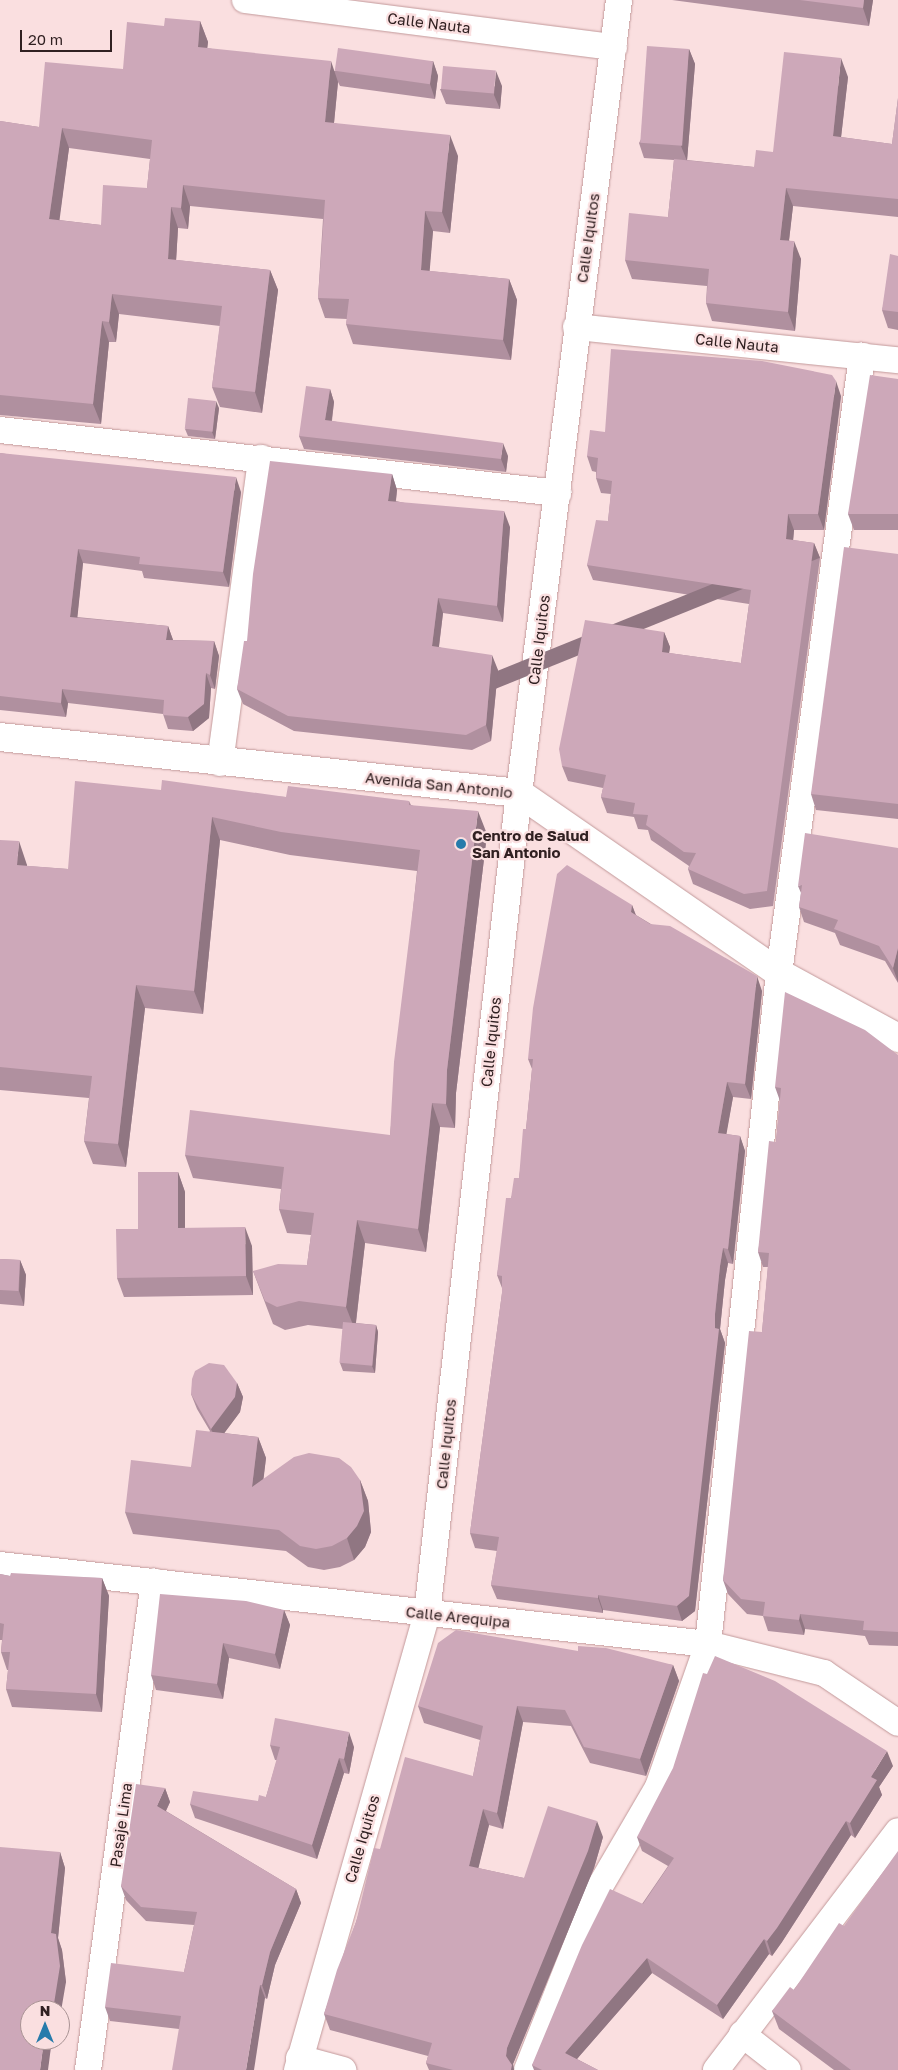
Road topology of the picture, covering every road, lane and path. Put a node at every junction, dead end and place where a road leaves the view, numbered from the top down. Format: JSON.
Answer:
{"nodes":[{"id":1,"x":245,"y":0,"type":"edge"},
{"id":2,"x":619,"y":0,"type":"edge"},
{"id":3,"x":287,"y":2,"type":"edge"},
{"id":4,"x":614,"y":47,"type":"junction"},
{"id":5,"x":576,"y":327,"type":"junction"},
{"id":6,"x":862,"y":356,"type":"junction"},
{"id":7,"x":898,"y":360,"type":"edge"},
{"id":8,"x":0,"y":430,"type":"edge"},
{"id":9,"x":261,"y":458,"type":"junction"},
{"id":10,"x":558,"y":493,"type":"junction"},
{"id":11,"x":0,"y":737,"type":"edge"},
{"id":12,"x":220,"y":762,"type":"junction"},
{"id":13,"x":519,"y":793,"type":"junction"},
{"id":14,"x":779,"y":973,"type":"junction"},
{"id":15,"x":898,"y":1038,"type":"edge"},
{"id":16,"x":0,"y":1565,"type":"edge"},
{"id":17,"x":154,"y":1581,"type":"junction"},
{"id":18,"x":427,"y":1614,"type":"junction"},
{"id":19,"x":708,"y":1644,"type":"junction"},
{"id":20,"x":898,"y":1724,"type":"edge"},
{"id":21,"x":898,"y":1831,"type":"edge"},
{"id":22,"x":742,"y":2034,"type":"junction"},
{"id":23,"x":298,"y":2064,"type":"edge"},
{"id":24,"x":88,"y":2070,"type":"edge"},
{"id":25,"x":343,"y":2070,"type":"edge"},
{"id":26,"x":527,"y":2070,"type":"edge"},
{"id":27,"x":716,"y":2070,"type":"edge"},
{"id":28,"x":788,"y":2070,"type":"edge"}],
"edges":[{"from":1,"to":3,"type":"street","name":"Calle Nauta"},
{"from":2,"to":4,"type":"street","name":"Calle Iquitos"},
{"from":3,"to":4,"type":"street","name":"Calle Nauta"},
{"from":4,"to":5,"type":"street","name":"Calle Iquitos"},
{"from":5,"to":6,"type":"street","name":"Calle Nauta"},
{"from":5,"to":10,"type":"street","name":"Calle Iquitos"},
{"from":6,"to":7,"type":"street","name":"Calle Nauta"},
{"from":6,"to":14,"type":"street"},
{"from":8,"to":9,"type":"street"},
{"from":9,"to":10,"type":"street"},
{"from":9,"to":12,"type":"street"},
{"from":10,"to":13,"type":"street","name":"Calle Iquitos"},
{"from":11,"to":12,"type":"main road","name":"Avenida San Antonio"},
{"from":12,"to":13,"type":"main road","name":"Avenida San Antonio"},
{"from":13,"to":14,"type":"main road","name":"Avenida San Antonio"},
{"from":13,"to":18,"type":"street","name":"Calle Iquitos"},
{"from":14,"to":15,"type":"main road","name":"Avenida San Antonio"},
{"from":14,"to":19,"type":"street"},
{"from":16,"to":17,"type":"street","name":"Calle Arequipa"},
{"from":17,"to":18,"type":"street","name":"Calle Arequipa"},
{"from":17,"to":24,"type":"street","name":"Pasaje Lima"},
{"from":18,"to":19,"type":"street","name":"Calle Arequipa"},
{"from":18,"to":23,"type":"street","name":"Calle Iquitos"},
{"from":19,"to":20,"type":"street","name":"Calle Arequipa"},
{"from":19,"to":26,"type":"street"},
{"from":21,"to":22,"type":"street"},
{"from":22,"to":27,"type":"street"},
{"from":22,"to":28,"type":"street"},
{"from":23,"to":25,"type":"street"}]}
